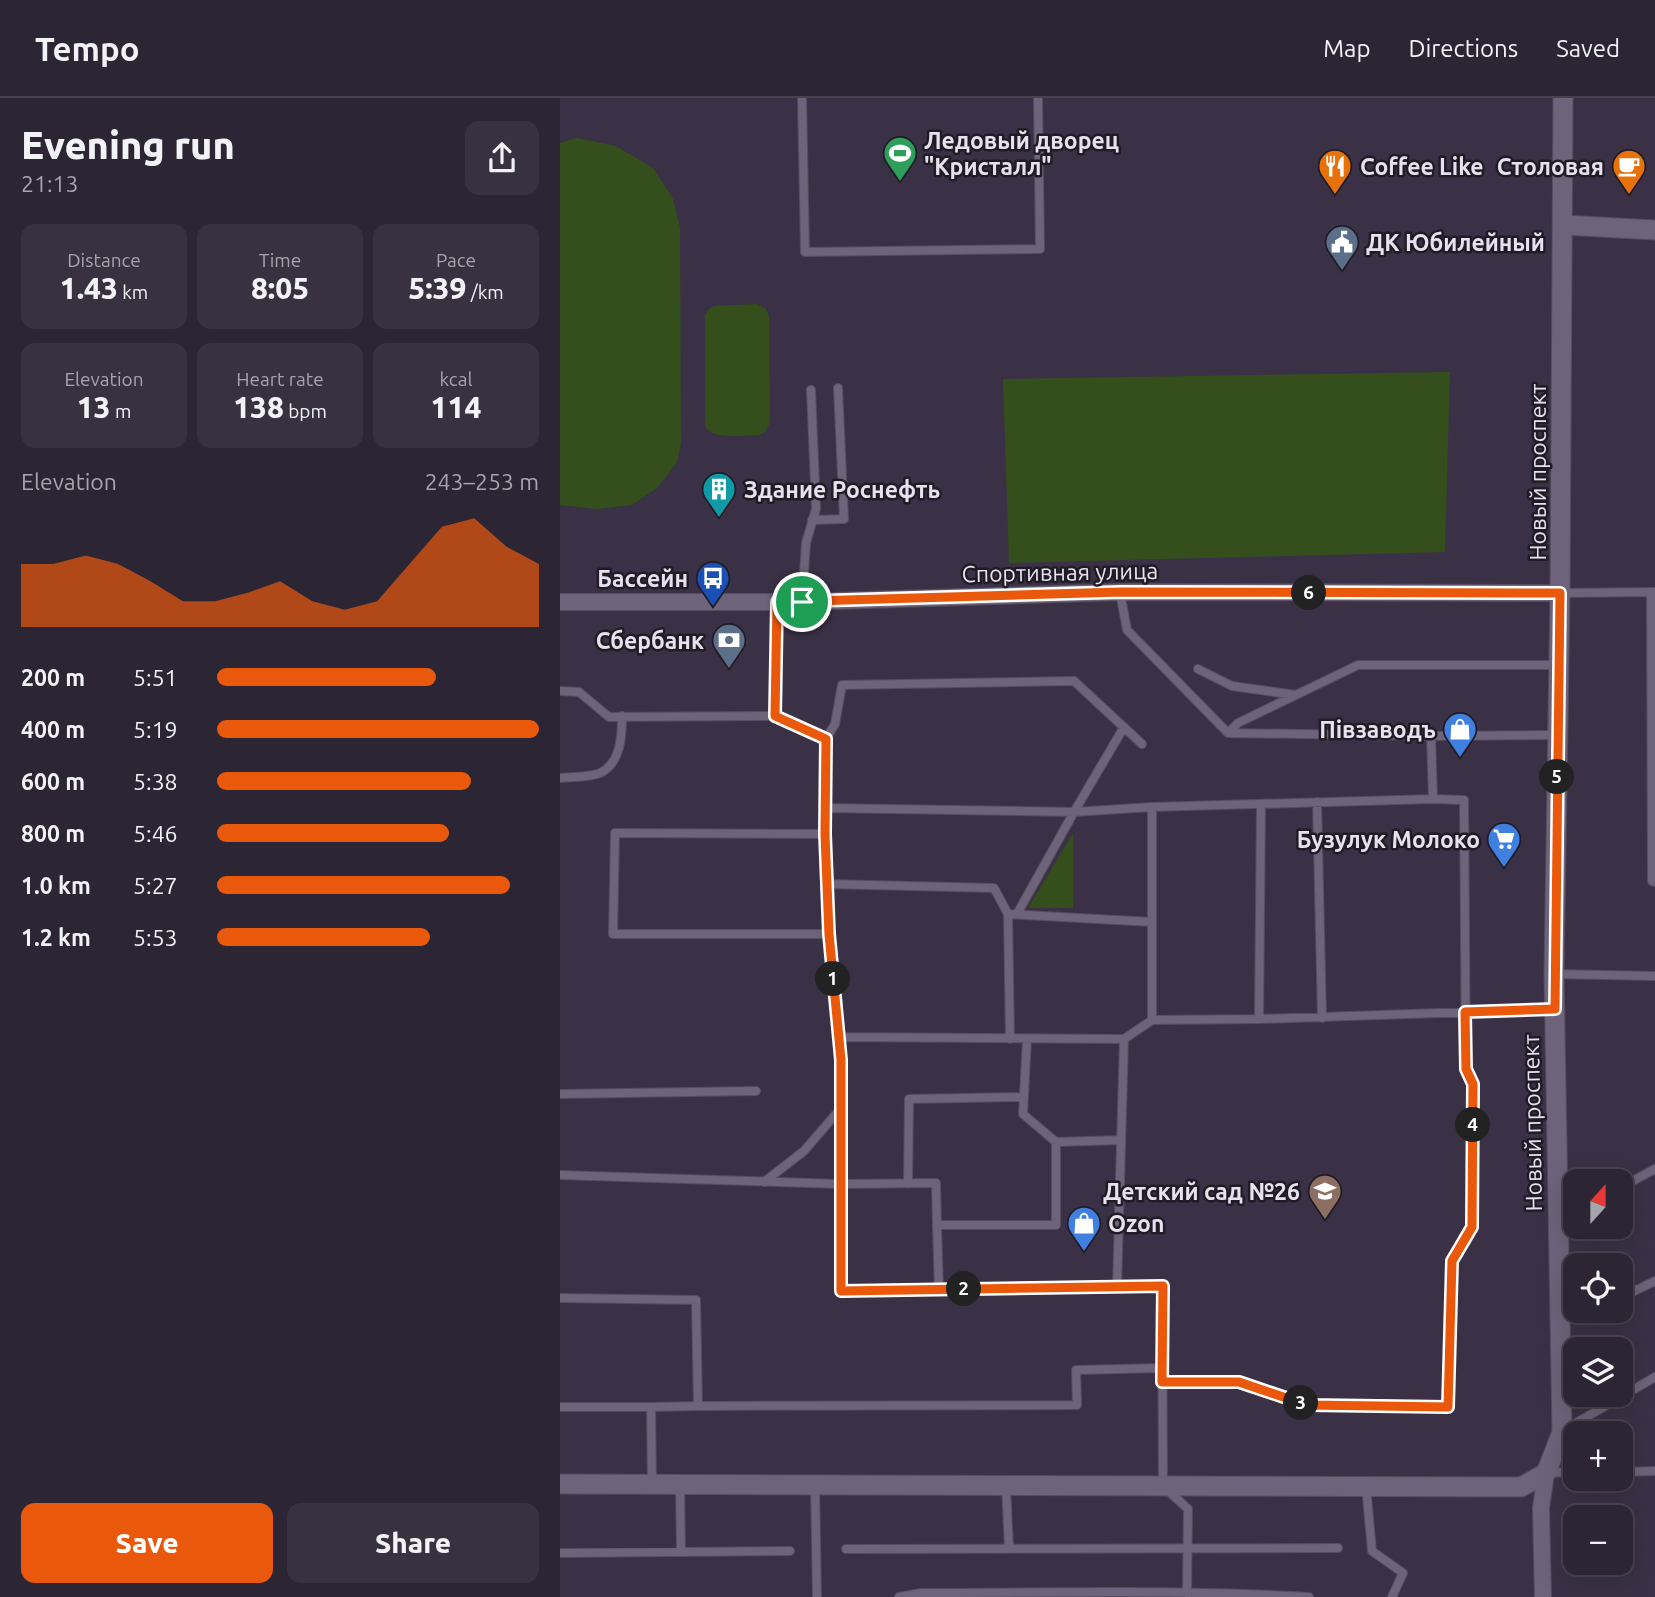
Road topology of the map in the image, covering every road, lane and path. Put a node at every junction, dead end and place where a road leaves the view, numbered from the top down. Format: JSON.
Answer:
{"nodes":[{"id":1,"x":802,"y":98,"type":"edge"},
{"id":2,"x":1038,"y":98,"type":"edge"},
{"id":3,"x":1563,"y":98,"type":"edge"},
{"id":4,"x":1563,"y":225,"type":"junction"},
{"id":5,"x":1655,"y":230,"type":"edge"},
{"id":6,"x":838,"y":388,"type":"dead end"},
{"id":7,"x":811,"y":390,"type":"dead end"},
{"id":8,"x":812,"y":520,"type":"junction"},
{"id":9,"x":1121,"y":592,"type":"junction"},
{"id":10,"x":1653,"y":592,"type":"edge"},
{"id":11,"x":1560,"y":593,"type":"junction"},
{"id":12,"x":560,"y":602,"type":"edge"},
{"id":13,"x":777,"y":602,"type":"junction"},
{"id":14,"x":802,"y":602,"type":"junction"},
{"id":15,"x":1653,"y":659,"type":"edge"},
{"id":16,"x":1559,"y":665,"type":"junction"},
{"id":17,"x":1198,"y":669,"type":"dead end"},
{"id":18,"x":560,"y":691,"type":"edge"},
{"id":19,"x":1296,"y":695,"type":"junction"},
{"id":20,"x":622,"y":716,"type":"junction"},
{"id":21,"x":775,"y":716,"type":"junction"},
{"id":22,"x":1124,"y":727,"type":"junction"},
{"id":23,"x":1228,"y":733,"type":"junction"},
{"id":24,"x":1431,"y":736,"type":"junction"},
{"id":25,"x":1558,"y":736,"type":"junction"},
{"id":26,"x":826,"y":739,"type":"junction"},
{"id":27,"x":1142,"y":744,"type":"dead end"},
{"id":28,"x":560,"y":778,"type":"edge"},
{"id":29,"x":1433,"y":799,"type":"junction"},
{"id":30,"x":1317,"y":802,"type":"junction"},
{"id":31,"x":1261,"y":804,"type":"junction"},
{"id":32,"x":1152,"y":807,"type":"junction"},
{"id":33,"x":825,"y":808,"type":"junction"},
{"id":34,"x":1074,"y":811,"type":"junction"},
{"id":35,"x":825,"y":834,"type":"junction"},
{"id":36,"x":1655,"y":881,"type":"edge"},
{"id":37,"x":827,"y":884,"type":"junction"},
{"id":38,"x":1013,"y":914,"type":"junction"},
{"id":39,"x":1152,"y":922,"type":"junction"},
{"id":40,"x":829,"y":934,"type":"junction"},
{"id":41,"x":1554,"y":974,"type":"junction"},
{"id":42,"x":1655,"y":976,"type":"edge"},
{"id":43,"x":1555,"y":1009,"type":"junction"},
{"id":44,"x":1465,"y":1012,"type":"junction"},
{"id":45,"x":1322,"y":1018,"type":"junction"},
{"id":46,"x":1259,"y":1019,"type":"junction"},
{"id":47,"x":1152,"y":1020,"type":"junction"},
{"id":48,"x":839,"y":1037,"type":"junction"},
{"id":49,"x":1010,"y":1038,"type":"junction"},
{"id":50,"x":1027,"y":1039,"type":"junction"},
{"id":51,"x":1124,"y":1039,"type":"junction"},
{"id":52,"x":756,"y":1091,"type":"dead end"},
{"id":53,"x":560,"y":1094,"type":"edge"},
{"id":54,"x":1024,"y":1097,"type":"junction"},
{"id":55,"x":841,"y":1108,"type":"junction"},
{"id":56,"x":1121,"y":1140,"type":"junction"},
{"id":57,"x":1056,"y":1142,"type":"junction"},
{"id":58,"x":1655,"y":1169,"type":"edge"},
{"id":59,"x":560,"y":1175,"type":"edge"},
{"id":60,"x":1633,"y":1181,"type":"edge"},
{"id":61,"x":764,"y":1182,"type":"junction"},
{"id":62,"x":841,"y":1184,"type":"junction"},
{"id":63,"x":908,"y":1184,"type":"junction"},
{"id":64,"x":937,"y":1225,"type":"junction"},
{"id":65,"x":1655,"y":1281,"type":"edge"},
{"id":66,"x":1118,"y":1287,"type":"junction"},
{"id":67,"x":939,"y":1290,"type":"junction"},
{"id":68,"x":1633,"y":1292,"type":"edge"},
{"id":69,"x":560,"y":1298,"type":"edge"},
{"id":70,"x":1162,"y":1368,"type":"junction"},
{"id":71,"x":1655,"y":1377,"type":"edge"},
{"id":72,"x":1162,"y":1382,"type":"junction"},
{"id":73,"x":560,"y":1406,"type":"edge"},
{"id":74,"x":698,"y":1406,"type":"junction"},
{"id":75,"x":651,"y":1408,"type":"junction"},
{"id":76,"x":1562,"y":1432,"type":"junction"},
{"id":77,"x":1655,"y":1471,"type":"edge"},
{"id":78,"x":1563,"y":1472,"type":"edge"},
{"id":79,"x":1633,"y":1472,"type":"edge"},
{"id":80,"x":1546,"y":1473,"type":"junction"},
{"id":81,"x":560,"y":1484,"type":"edge"},
{"id":82,"x":652,"y":1485,"type":"junction"},
{"id":83,"x":680,"y":1485,"type":"junction"},
{"id":84,"x":815,"y":1485,"type":"junction"},
{"id":85,"x":1006,"y":1485,"type":"junction"},
{"id":86,"x":1163,"y":1486,"type":"junction"},
{"id":87,"x":1366,"y":1486,"type":"junction"},
{"id":88,"x":1338,"y":1548,"type":"dead end"},
{"id":89,"x":846,"y":1549,"type":"dead end"},
{"id":90,"x":1009,"y":1549,"type":"junction"},
{"id":91,"x":1187,"y":1549,"type":"junction"},
{"id":92,"x":790,"y":1551,"type":"dead end"},
{"id":93,"x":681,"y":1552,"type":"junction"},
{"id":94,"x":560,"y":1553,"type":"edge"},
{"id":95,"x":1189,"y":1595,"type":"edge"},
{"id":96,"x":817,"y":1597,"type":"edge"},
{"id":97,"x":899,"y":1597,"type":"edge"},
{"id":98,"x":1310,"y":1597,"type":"edge"},
{"id":99,"x":1392,"y":1597,"type":"edge"},
{"id":100,"x":1543,"y":1597,"type":"edge"}],
"edges":[{"from":1,"to":2,"type":"lane"},
{"from":3,"to":4,"type":"street","name":"Новый проспект"},
{"from":4,"to":5,"type":"street"},
{"from":4,"to":11,"type":"street","name":"Новый проспект"},
{"from":6,"to":8,"type":"lane"},
{"from":7,"to":8,"type":"lane"},
{"from":8,"to":14,"type":"lane"},
{"from":9,"to":11,"type":"street","name":"Спортивная улица"},
{"from":9,"to":14,"type":"street","name":"Спортивная улица"},
{"from":9,"to":23,"type":"lane"},
{"from":10,"to":11,"type":"lane"},
{"from":10,"to":15,"type":"lane"},
{"from":11,"to":16,"type":"street","name":"Новый проспект"},
{"from":12,"to":13,"type":"street","name":"Спортивная улица"},
{"from":13,"to":14,"type":"street","name":"Спортивная улица"},
{"from":13,"to":21,"type":"lane"},
{"from":15,"to":36,"type":"lane"},
{"from":16,"to":19,"type":"lane"},
{"from":16,"to":25,"type":"street","name":"Новый проспект"},
{"from":17,"to":19,"type":"lane"},
{"from":18,"to":20,"type":"lane"},
{"from":19,"to":23,"type":"lane"},
{"from":20,"to":21,"type":"lane"},
{"from":20,"to":28,"type":"lane"},
{"from":21,"to":26,"type":"lane"},
{"from":22,"to":26,"type":"lane"},
{"from":22,"to":27,"type":"lane"},
{"from":22,"to":34,"type":"lane"},
{"from":23,"to":24,"type":"lane"},
{"from":24,"to":25,"type":"lane"},
{"from":24,"to":29,"type":"lane"},
{"from":25,"to":41,"type":"street","name":"Новый проспект"},
{"from":26,"to":33,"type":"lane"},
{"from":29,"to":30,"type":"lane"},
{"from":29,"to":44,"type":"lane"},
{"from":30,"to":31,"type":"lane"},
{"from":30,"to":45,"type":"lane"},
{"from":31,"to":32,"type":"lane"},
{"from":31,"to":46,"type":"lane"},
{"from":32,"to":34,"type":"lane"},
{"from":32,"to":39,"type":"lane"},
{"from":33,"to":34,"type":"lane"},
{"from":33,"to":35,"type":"lane"},
{"from":34,"to":38,"type":"lane"},
{"from":35,"to":37,"type":"lane"},
{"from":35,"to":40,"type":"lane"},
{"from":37,"to":38,"type":"lane"},
{"from":37,"to":40,"type":"lane"},
{"from":38,"to":39,"type":"lane"},
{"from":38,"to":49,"type":"lane"},
{"from":39,"to":47,"type":"lane"},
{"from":40,"to":48,"type":"lane"},
{"from":41,"to":42,"type":"lane"},
{"from":41,"to":43,"type":"street","name":"Новый проспект"},
{"from":43,"to":44,"type":"lane"},
{"from":43,"to":76,"type":"street","name":"Новый проспект"},
{"from":44,"to":45,"type":"lane"},
{"from":44,"to":72,"type":"lane"},
{"from":45,"to":46,"type":"lane"},
{"from":46,"to":47,"type":"lane"},
{"from":47,"to":51,"type":"lane"},
{"from":48,"to":49,"type":"lane"},
{"from":48,"to":55,"type":"lane"},
{"from":49,"to":50,"type":"lane"},
{"from":50,"to":51,"type":"lane"},
{"from":50,"to":54,"type":"lane"},
{"from":51,"to":56,"type":"lane"},
{"from":52,"to":53,"type":"lane"},
{"from":54,"to":57,"type":"lane"},
{"from":54,"to":63,"type":"lane"},
{"from":55,"to":61,"type":"lane"},
{"from":55,"to":62,"type":"lane"},
{"from":56,"to":57,"type":"lane"},
{"from":56,"to":66,"type":"lane"},
{"from":57,"to":64,"type":"lane"},
{"from":58,"to":60,"type":"lane"},
{"from":59,"to":61,"type":"lane"},
{"from":61,"to":62,"type":"lane"},
{"from":62,"to":63,"type":"lane"},
{"from":62,"to":67,"type":"lane"},
{"from":63,"to":64,"type":"lane"},
{"from":64,"to":67,"type":"lane"},
{"from":65,"to":68,"type":"lane"},
{"from":66,"to":67,"type":"lane"},
{"from":66,"to":70,"type":"lane"},
{"from":69,"to":74,"type":"lane"},
{"from":70,"to":72,"type":"lane"},
{"from":70,"to":74,"type":"lane"},
{"from":71,"to":76,"type":"lane"},
{"from":72,"to":86,"type":"lane"},
{"from":73,"to":75,"type":"lane"},
{"from":74,"to":75,"type":"lane"},
{"from":75,"to":82,"type":"lane"},
{"from":76,"to":80,"type":"street","name":"Новый проспект"},
{"from":77,"to":79,"type":"lane"},
{"from":78,"to":80,"type":"lane"},
{"from":80,"to":87,"type":"street"},
{"from":80,"to":100,"type":"street"},
{"from":81,"to":82,"type":"street"},
{"from":82,"to":83,"type":"street"},
{"from":83,"to":84,"type":"street"},
{"from":83,"to":93,"type":"lane"},
{"from":84,"to":85,"type":"street"},
{"from":84,"to":96,"type":"lane"},
{"from":85,"to":86,"type":"street"},
{"from":85,"to":90,"type":"lane"},
{"from":86,"to":87,"type":"street"},
{"from":86,"to":91,"type":"lane"},
{"from":87,"to":99,"type":"lane"},
{"from":88,"to":91,"type":"lane"},
{"from":89,"to":90,"type":"lane"},
{"from":90,"to":91,"type":"lane"},
{"from":91,"to":95,"type":"lane"},
{"from":92,"to":93,"type":"lane"},
{"from":93,"to":94,"type":"lane"},
{"from":95,"to":97,"type":"lane"},
{"from":95,"to":98,"type":"lane"}]}
